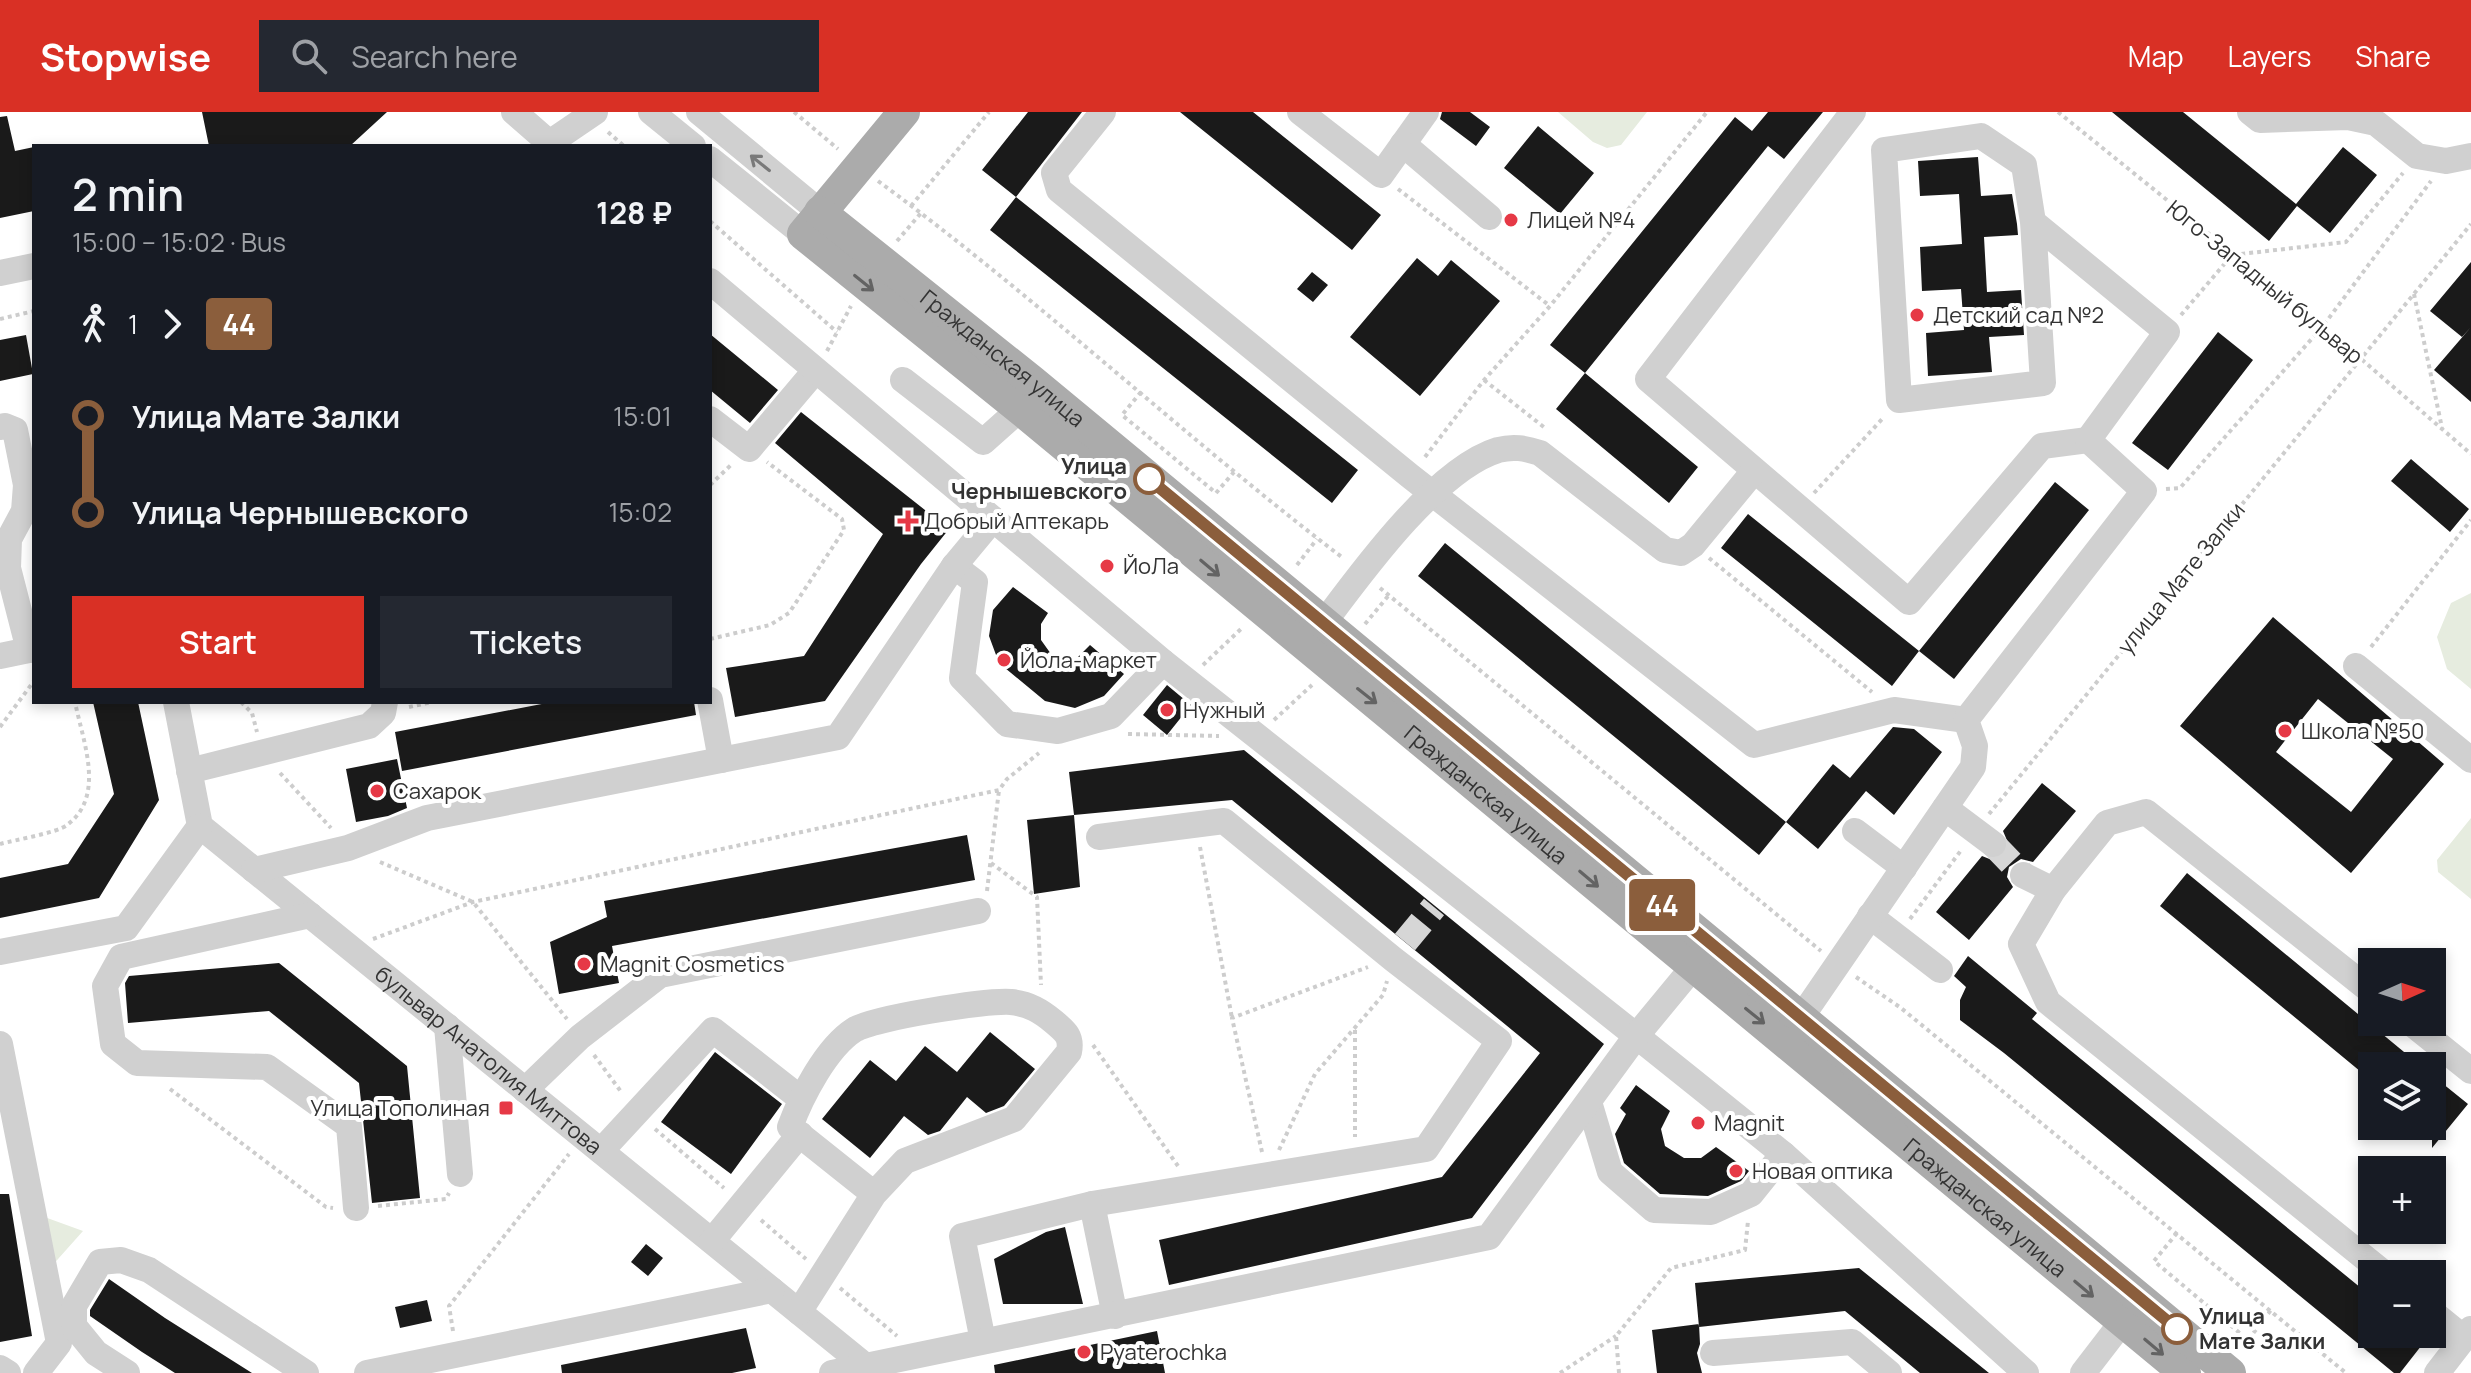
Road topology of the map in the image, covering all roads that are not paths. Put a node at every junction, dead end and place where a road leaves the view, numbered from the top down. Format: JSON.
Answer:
{"nodes":[{"id":1,"x":514,"y":112,"type":"edge"},
{"id":2,"x":595,"y":112,"type":"edge"},
{"id":3,"x":651,"y":112,"type":"edge"},
{"id":4,"x":699,"y":112,"type":"edge"},
{"id":5,"x":904,"y":112,"type":"edge"},
{"id":6,"x":1103,"y":112,"type":"edge"},
{"id":7,"x":1300,"y":112,"type":"edge"},
{"id":8,"x":1426,"y":112,"type":"edge"},
{"id":9,"x":1853,"y":112,"type":"edge"},
{"id":10,"x":2250,"y":112,"type":"edge"},
{"id":11,"x":549,"y":144,"type":"edge"},
{"id":12,"x":551,"y":144,"type":"edge"},
{"id":13,"x":691,"y":144,"type":"edge"},
{"id":14,"x":1403,"y":144,"type":"junction"},
{"id":15,"x":2458,"y":158,"type":"edge"},
{"id":16,"x":712,"y":160,"type":"edge"},
{"id":17,"x":1489,"y":217,"type":"dead end"},
{"id":18,"x":2033,"y":222,"type":"junction"},
{"id":19,"x":812,"y":223,"type":"junction"},
{"id":20,"x":32,"y":266,"type":"edge"},
{"id":21,"x":0,"y":273,"type":"edge"},
{"id":22,"x":712,"y":283,"type":"edge"},
{"id":23,"x":815,"y":371,"type":"junction"},
{"id":24,"x":903,"y":380,"type":"dead end"},
{"id":25,"x":1020,"y":409,"type":"junction"},
{"id":26,"x":712,"y":421,"type":"edge"},
{"id":27,"x":0,"y":427,"type":"edge"},
{"id":28,"x":2088,"y":440,"type":"junction"},
{"id":29,"x":1754,"y":471,"type":"junction"},
{"id":30,"x":1432,"y":493,"type":"junction"},
{"id":31,"x":993,"y":519,"type":"junction"},
{"id":32,"x":954,"y":566,"type":"junction"},
{"id":33,"x":1314,"y":636,"type":"junction"},
{"id":34,"x":31,"y":650,"type":"edge"},
{"id":35,"x":0,"y":656,"type":"edge"},
{"id":36,"x":1163,"y":662,"type":"junction"},
{"id":37,"x":2356,"y":666,"type":"road end"},
{"id":38,"x":176,"y":704,"type":"edge"},
{"id":39,"x":385,"y":704,"type":"edge"},
{"id":40,"x":711,"y":704,"type":"edge"},
{"id":41,"x":1966,"y":720,"type":"junction"},
{"id":42,"x":721,"y":760,"type":"junction"},
{"id":43,"x":2471,"y":760,"type":"edge"},
{"id":44,"x":189,"y":771,"type":"junction"},
{"id":45,"x":1945,"y":808,"type":"junction"},
{"id":46,"x":200,"y":826,"type":"junction"},
{"id":47,"x":1855,"y":831,"type":"dead end"},
{"id":48,"x":1099,"y":837,"type":"dead end"},
{"id":49,"x":1984,"y":837,"type":"tunnel mouth"},
{"id":50,"x":1904,"y":868,"type":"junction"},
{"id":51,"x":254,"y":870,"type":"junction"},
{"id":52,"x":2023,"y":875,"type":"tunnel mouth"},
{"id":53,"x":2053,"y":890,"type":"junction"},
{"id":54,"x":978,"y":911,"type":"road end"},
{"id":55,"x":310,"y":915,"type":"junction"},
{"id":56,"x":1870,"y":916,"type":"junction"},
{"id":57,"x":0,"y":952,"type":"edge"},
{"id":58,"x":1694,"y":966,"type":"junction"},
{"id":59,"x":1940,"y":970,"type":"dead end"},
{"id":60,"x":2358,"y":981,"type":"edge"},
{"id":61,"x":1800,"y":1019,"type":"junction"},
{"id":62,"x":447,"y":1026,"type":"junction"},
{"id":63,"x":1637,"y":1035,"type":"junction"},
{"id":64,"x":2427,"y":1036,"type":"edge"},
{"id":65,"x":0,"y":1044,"type":"edge"},
{"id":66,"x":2471,"y":1071,"type":"edge"},
{"id":67,"x":525,"y":1090,"type":"junction"},
{"id":68,"x":800,"y":1098,"type":"junction"},
{"id":69,"x":1589,"y":1102,"type":"junction"},
{"id":70,"x":800,"y":1134,"type":"junction"},
{"id":71,"x":592,"y":1144,"type":"junction"},
{"id":72,"x":1783,"y":1154,"type":"junction"},
{"id":73,"x":460,"y":1174,"type":"road end"},
{"id":74,"x":874,"y":1194,"type":"junction"},
{"id":75,"x":1092,"y":1204,"type":"junction"},
{"id":76,"x":356,"y":1208,"type":"road end"},
{"id":77,"x":712,"y":1241,"type":"junction"},
{"id":78,"x":2368,"y":1260,"type":"edge"},
{"id":79,"x":772,"y":1290,"type":"junction"},
{"id":80,"x":799,"y":1312,"type":"junction"},
{"id":81,"x":1115,"y":1316,"type":"junction"},
{"id":82,"x":2123,"y":1321,"type":"junction"},
{"id":83,"x":2446,"y":1321,"type":"edge"},
{"id":84,"x":2468,"y":1334,"type":"edge"},
{"id":85,"x":983,"y":1341,"type":"junction"},
{"id":86,"x":1713,"y":1353,"type":"dead end"},
{"id":87,"x":0,"y":1368,"type":"edge"},
{"id":88,"x":870,"y":1369,"type":"edge"},
{"id":89,"x":8,"y":1373,"type":"edge"},
{"id":90,"x":36,"y":1373,"type":"edge"},
{"id":91,"x":127,"y":1373,"type":"edge"},
{"id":92,"x":306,"y":1373,"type":"edge"},
{"id":93,"x":367,"y":1373,"type":"edge"},
{"id":94,"x":832,"y":1373,"type":"edge"},
{"id":95,"x":1889,"y":1373,"type":"edge"},
{"id":96,"x":2026,"y":1373,"type":"edge"},
{"id":97,"x":2083,"y":1373,"type":"edge"},
{"id":98,"x":2185,"y":1373,"type":"edge"},
{"id":99,"x":2230,"y":1373,"type":"edge"},
{"id":100,"x":2437,"y":1373,"type":"edge"}],
"edges":[{"from":1,"to":11,"type":"street"},
{"from":2,"to":12,"type":"street"},
{"from":3,"to":13,"type":"street"},
{"from":19,"to":4,"type":"street","name":"Гражданская улица","one_way":true},
{"from":5,"to":19,"type":"main road"},
{"from":6,"to":30,"type":"street"},
{"from":7,"to":14,"type":"street"},
{"from":8,"to":14,"type":"street"},
{"from":9,"to":29,"type":"street"},
{"from":10,"to":15,"type":"street"},
{"from":14,"to":17,"type":"street"},
{"from":16,"to":19,"type":"street","name":"Гражданская улица"},
{"from":18,"to":18,"type":"street"},
{"from":18,"to":28,"type":"street"},
{"from":19,"to":25,"type":"main road","name":"Гражданская улица","one_way":true},
{"from":19,"to":33,"type":"main road","name":"Гражданская улица"},
{"from":20,"to":21,"type":"street"},
{"from":22,"to":23,"type":"street"},
{"from":23,"to":26,"type":"street"},
{"from":23,"to":31,"type":"street"},
{"from":24,"to":25,"type":"street"},
{"from":25,"to":33,"type":"main road","name":"Гражданская улица","one_way":true},
{"from":27,"to":34,"type":"street"},
{"from":28,"to":29,"type":"street"},
{"from":28,"to":41,"type":"street"},
{"from":29,"to":30,"type":"street"},
{"from":30,"to":33,"type":"street"},
{"from":30,"to":41,"type":"street"},
{"from":31,"to":32,"type":"street"},
{"from":31,"to":36,"type":"street"},
{"from":32,"to":36,"type":"street"},
{"from":32,"to":42,"type":"street"},
{"from":33,"to":58,"type":"main road","name":"Гражданская улица","one_way":true},
{"from":33,"to":61,"type":"main road","name":"Гражданская улица"},
{"from":34,"to":35,"type":"street"},
{"from":36,"to":63,"type":"street"},
{"from":37,"to":43,"type":"street"},
{"from":38,"to":44,"type":"street"},
{"from":39,"to":44,"type":"street"},
{"from":40,"to":42,"type":"street"},
{"from":41,"to":45,"type":"street"},
{"from":42,"to":51,"type":"street"},
{"from":44,"to":46,"type":"street"},
{"from":45,"to":49,"type":"street"},
{"from":45,"to":50,"type":"street"},
{"from":46,"to":51,"type":"street","name":"бульвар Анатолия Миттова"},
{"from":46,"to":57,"type":"street"},
{"from":47,"to":50,"type":"street"},
{"from":48,"to":75,"type":"street"},
{"from":50,"to":56,"type":"street"},
{"from":51,"to":55,"type":"street","name":"бульвар Анатолия Миттова"},
{"from":52,"to":53,"type":"street"},
{"from":53,"to":60,"type":"street"},
{"from":53,"to":78,"type":"street"},
{"from":54,"to":67,"type":"street"},
{"from":55,"to":62,"type":"street","name":"бульвар Анатолия Миттова"},
{"from":55,"to":76,"type":"street"},
{"from":56,"to":59,"type":"street"},
{"from":56,"to":61,"type":"street"},
{"from":58,"to":63,"type":"street"},
{"from":58,"to":82,"type":"main road","name":"Гражданская улица","one_way":true},
{"from":61,"to":99,"type":"main road","name":"Гражданская улица"},
{"from":62,"to":67,"type":"street","name":"бульвар Анатолия Миттова"},
{"from":62,"to":73,"type":"street"},
{"from":63,"to":69,"type":"street"},
{"from":63,"to":72,"type":"street"},
{"from":64,"to":66,"type":"street"},
{"from":65,"to":90,"type":"street"},
{"from":67,"to":71,"type":"street","name":"бульвар Анатолия Миттова"},
{"from":68,"to":70,"type":"street"},
{"from":68,"to":71,"type":"street"},
{"from":68,"to":74,"type":"street"},
{"from":69,"to":72,"type":"street"},
{"from":69,"to":81,"type":"street"},
{"from":70,"to":74,"type":"street"},
{"from":70,"to":77,"type":"street"},
{"from":71,"to":77,"type":"street","name":"бульвар Анатолия Миттова"},
{"from":72,"to":96,"type":"street"},
{"from":74,"to":80,"type":"street"},
{"from":75,"to":81,"type":"street"},
{"from":75,"to":85,"type":"street"},
{"from":77,"to":79,"type":"street","name":"бульвар Анатолия Миттова"},
{"from":79,"to":80,"type":"street","name":"бульвар Анатолия Миттова"},
{"from":79,"to":93,"type":"street"},
{"from":80,"to":88,"type":"street","name":"бульвар Анатолия Миттова"},
{"from":81,"to":85,"type":"street"},
{"from":82,"to":97,"type":"street"},
{"from":82,"to":98,"type":"main road","name":"Гражданская улица","one_way":true},
{"from":83,"to":84,"type":"street"},
{"from":84,"to":100,"type":"street"},
{"from":85,"to":88,"type":"street"},
{"from":86,"to":95,"type":"street"},
{"from":87,"to":89,"type":"street"},
{"from":88,"to":94,"type":"street"},
{"from":91,"to":92,"type":"street"}]}
